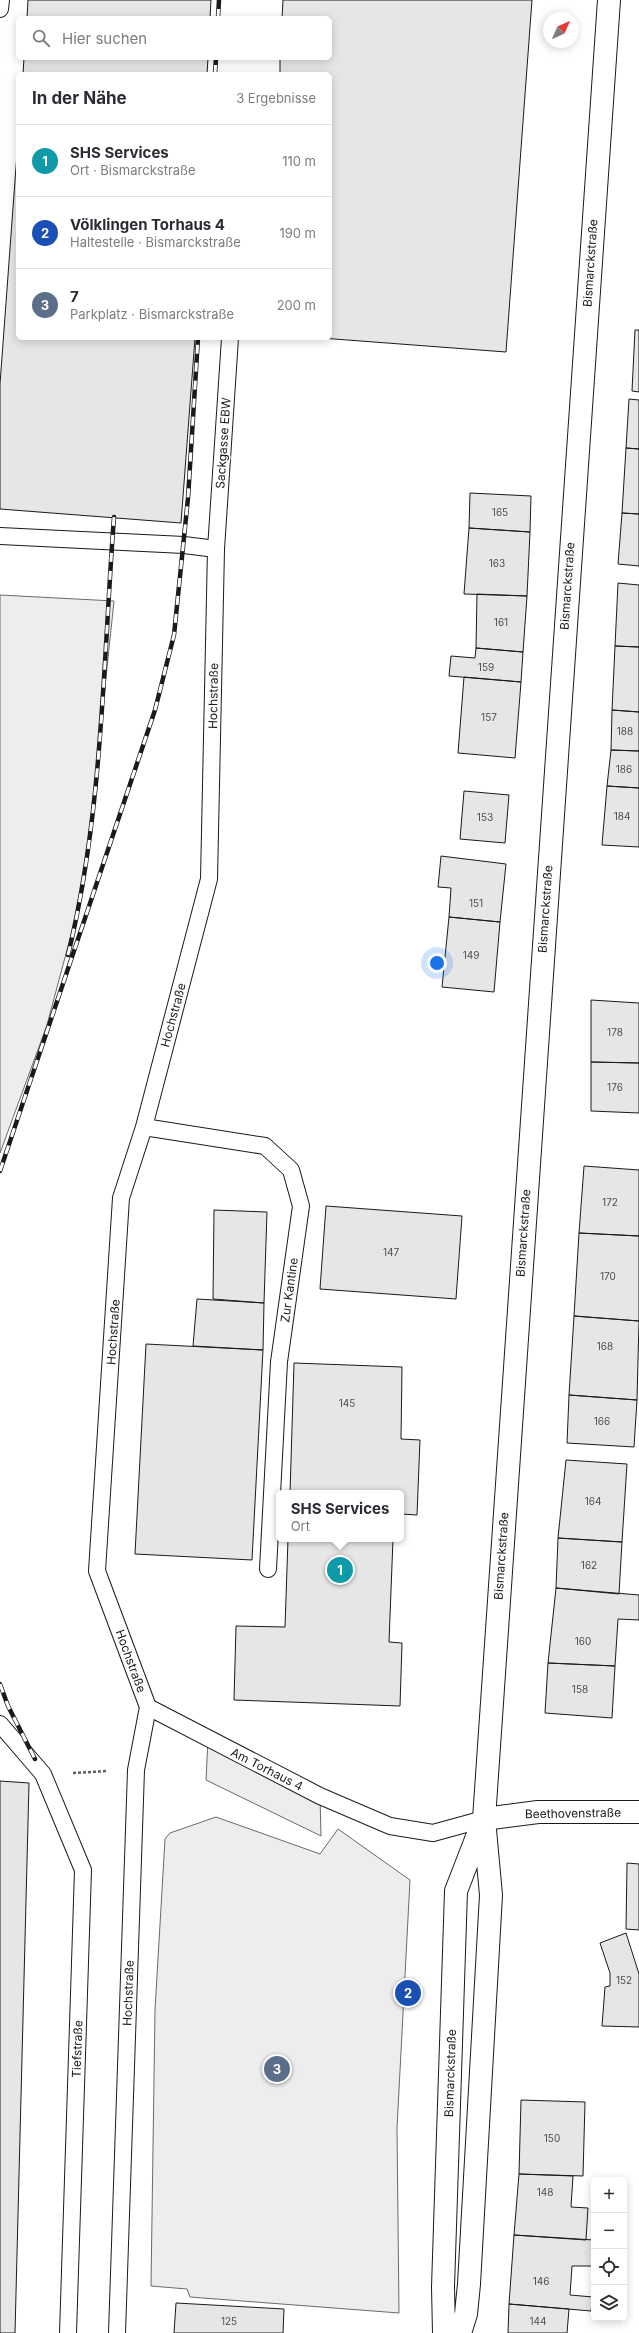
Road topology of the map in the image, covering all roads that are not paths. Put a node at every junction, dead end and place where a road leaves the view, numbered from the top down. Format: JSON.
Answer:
{"nodes":[{"id":1,"x":1,"y":0,"type":"edge"},
{"id":2,"x":609,"y":0,"type":"edge"},
{"id":3,"x":0,"y":9,"type":"edge"},
{"id":4,"x":230,"y":340,"type":"edge"},
{"id":5,"x":0,"y":536,"type":"edge"},
{"id":6,"x":216,"y":549,"type":"junction"},
{"id":7,"x":144,"y":1127,"type":"junction"},
{"id":8,"x":268,"y":1569,"type":"dead end"},
{"id":9,"x":148,"y":1707,"type":"junction"},
{"id":10,"x":0,"y":1724,"type":"edge"},
{"id":11,"x":639,"y":1812,"type":"edge"},
{"id":12,"x":484,"y":1819,"type":"junction"},
{"id":13,"x":68,"y":2333,"type":"edge"},
{"id":14,"x":117,"y":2333,"type":"edge"},
{"id":15,"x":444,"y":2333,"type":"edge"},
{"id":16,"x":460,"y":2333,"type":"edge"}],
"edges":[{"from":1,"to":3,"type":"lane"},
{"from":2,"to":12,"type":"main road","name":"Bismarckstraße"},
{"from":4,"to":6,"type":"lane","name":"Sackgasse EBW"},
{"from":5,"to":6,"type":"lane"},
{"from":6,"to":7,"type":"lane","name":"Hochstraße"},
{"from":7,"to":8,"type":"lane","name":"Zur Kantine"},
{"from":7,"to":9,"type":"lane","name":"Hochstraße"},
{"from":9,"to":12,"type":"lane","name":"Am Torhaus 4"},
{"from":9,"to":14,"type":"lane","name":"Hochstraße"},
{"from":10,"to":13,"type":"lane","name":"Tiefstraße"},
{"from":11,"to":12,"type":"main road","name":"Beethovenstraße"},
{"from":12,"to":15,"type":"main road","name":"Bismarckstraße"},
{"from":12,"to":16,"type":"main road","name":"Bismarckstraße"}]}
